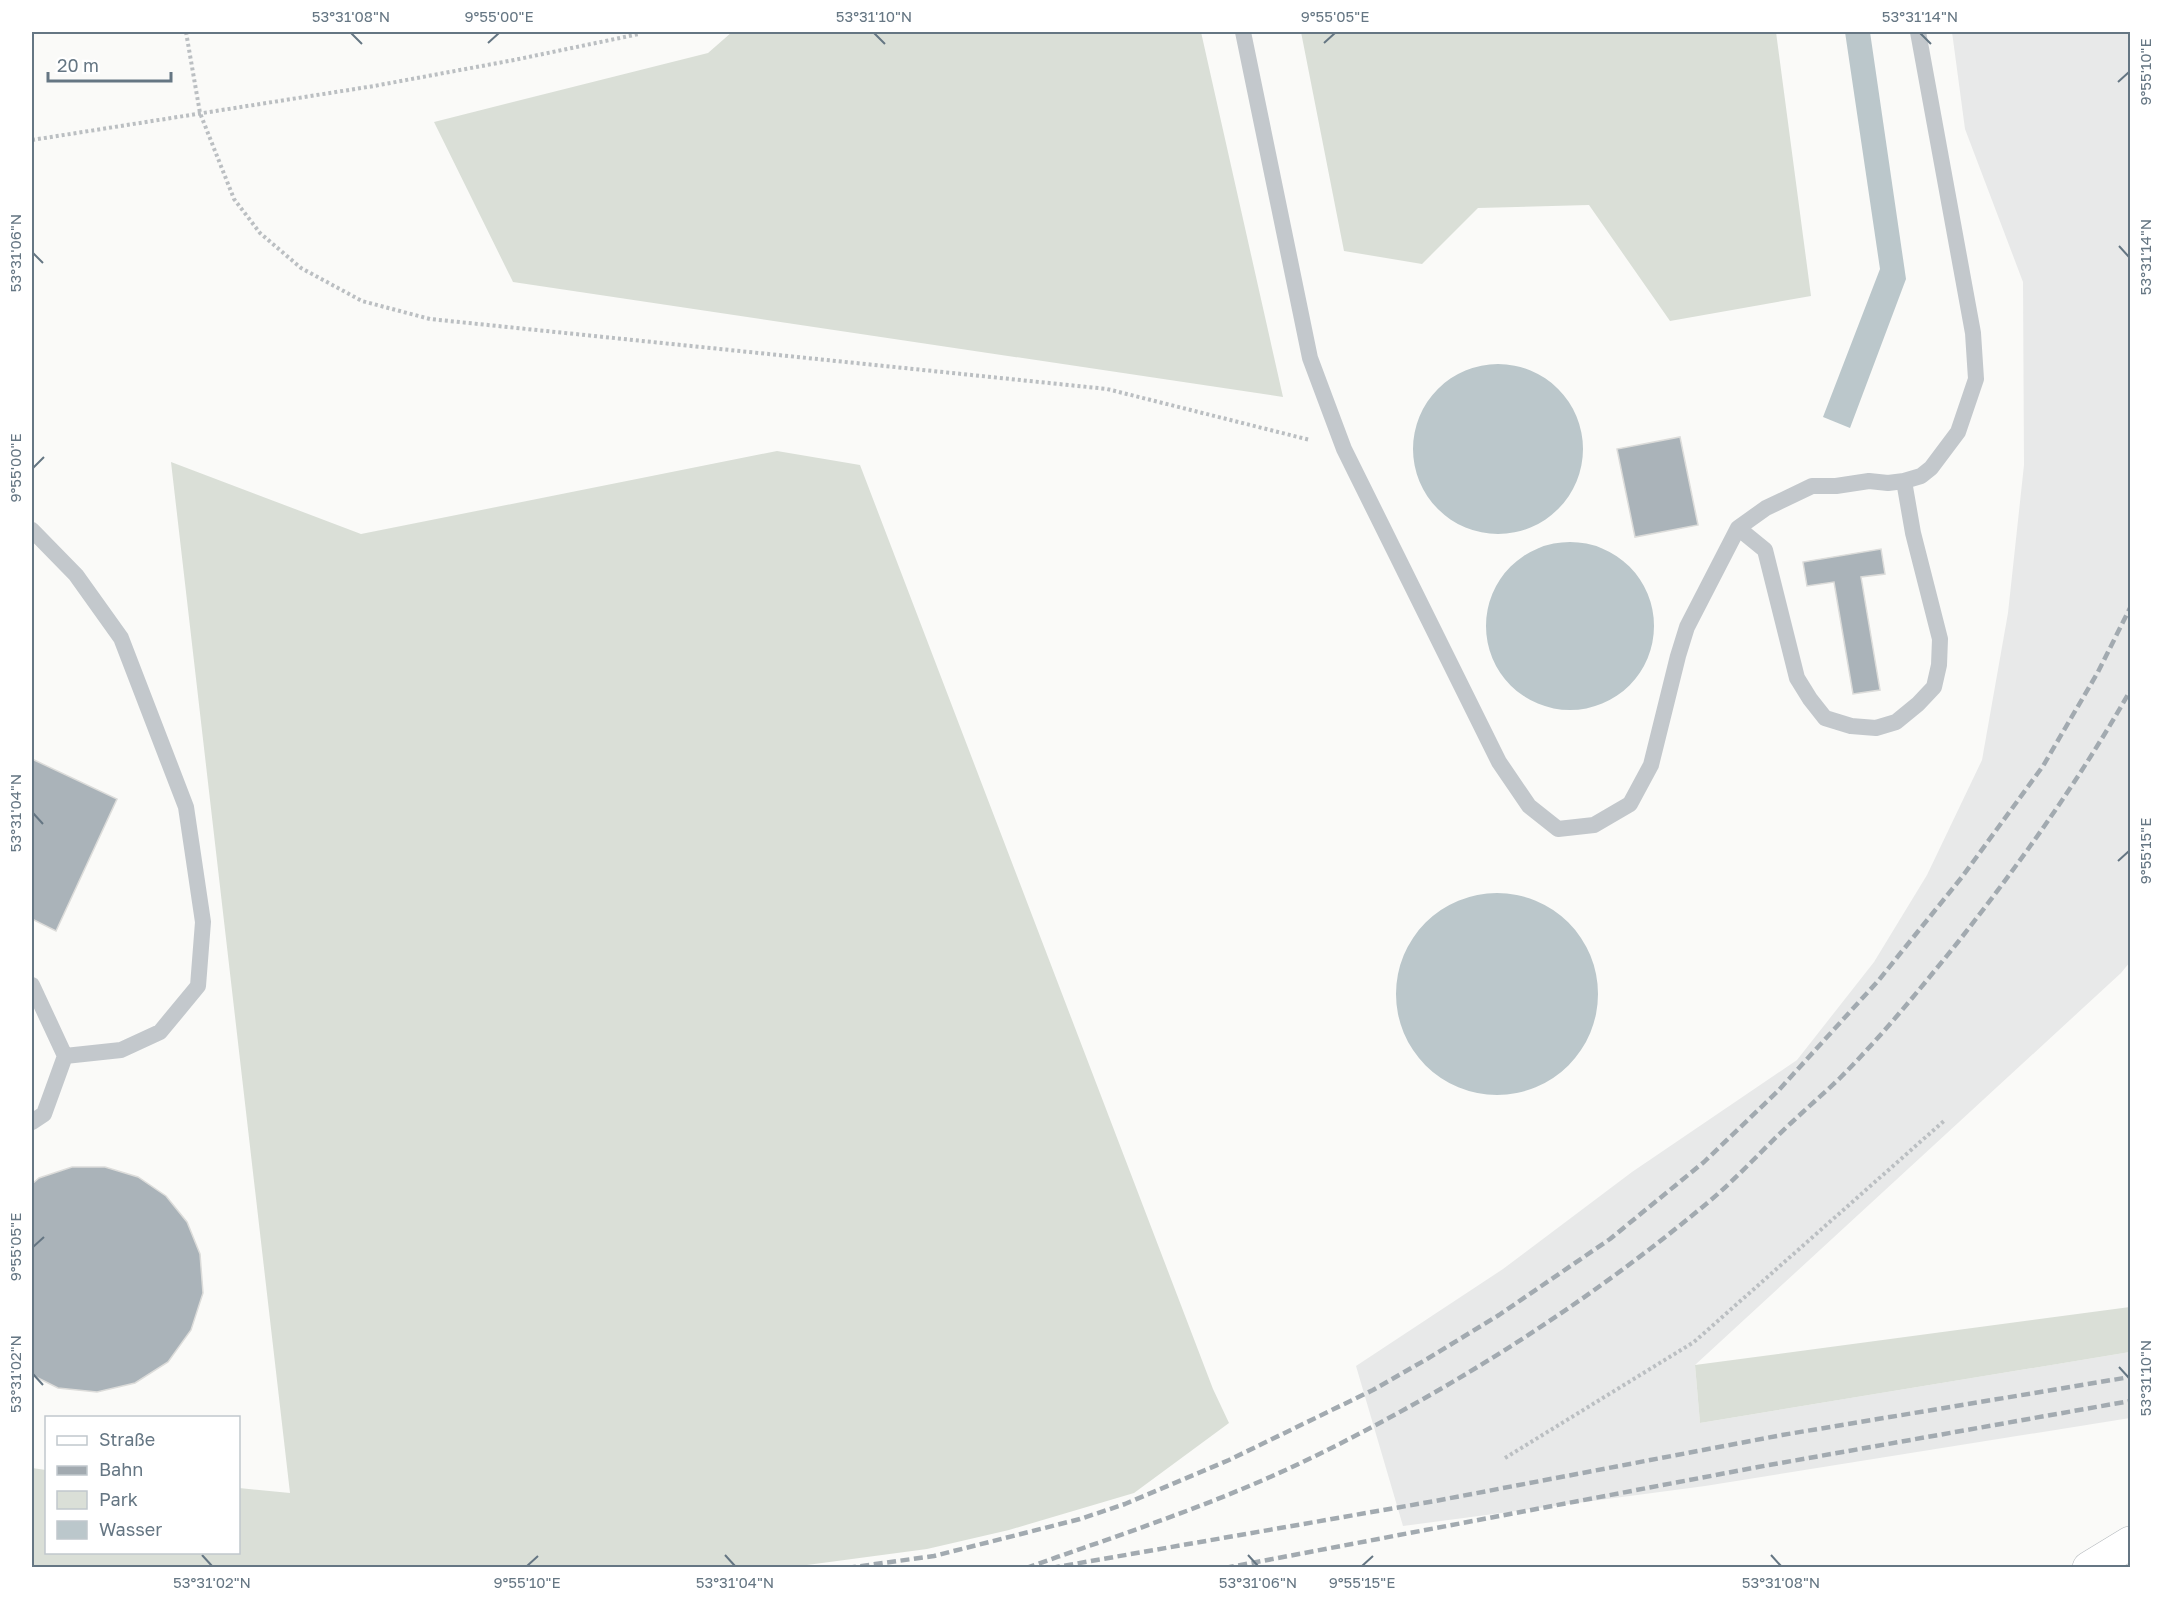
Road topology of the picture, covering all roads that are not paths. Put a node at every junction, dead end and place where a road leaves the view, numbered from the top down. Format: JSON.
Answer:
{"nodes":[{"id":1,"x":1243,"y":32,"type":"edge"},
{"id":2,"x":1917,"y":32,"type":"edge"},
{"id":3,"x":1904,"y":482,"type":"junction"},
{"id":4,"x":1738,"y":528,"type":"junction"},
{"id":5,"x":32,"y":530,"type":"edge"},
{"id":6,"x":32,"y":985,"type":"edge"},
{"id":7,"x":65,"y":1056,"type":"junction"},
{"id":8,"x":32,"y":1122,"type":"edge"},
{"id":9,"x":2130,"y":1543,"type":"edge"},
{"id":10,"x":2089,"y":1568,"type":"edge"}],
"edges":[{"from":1,"to":4,"type":"lane"},
{"from":2,"to":3,"type":"lane"},
{"from":3,"to":4,"type":"lane"},
{"from":3,"to":4,"type":"lane"},
{"from":5,"to":7,"type":"lane"},
{"from":6,"to":7,"type":"lane"},
{"from":7,"to":8,"type":"lane"},
{"from":9,"to":10,"type":"main road"}]}
